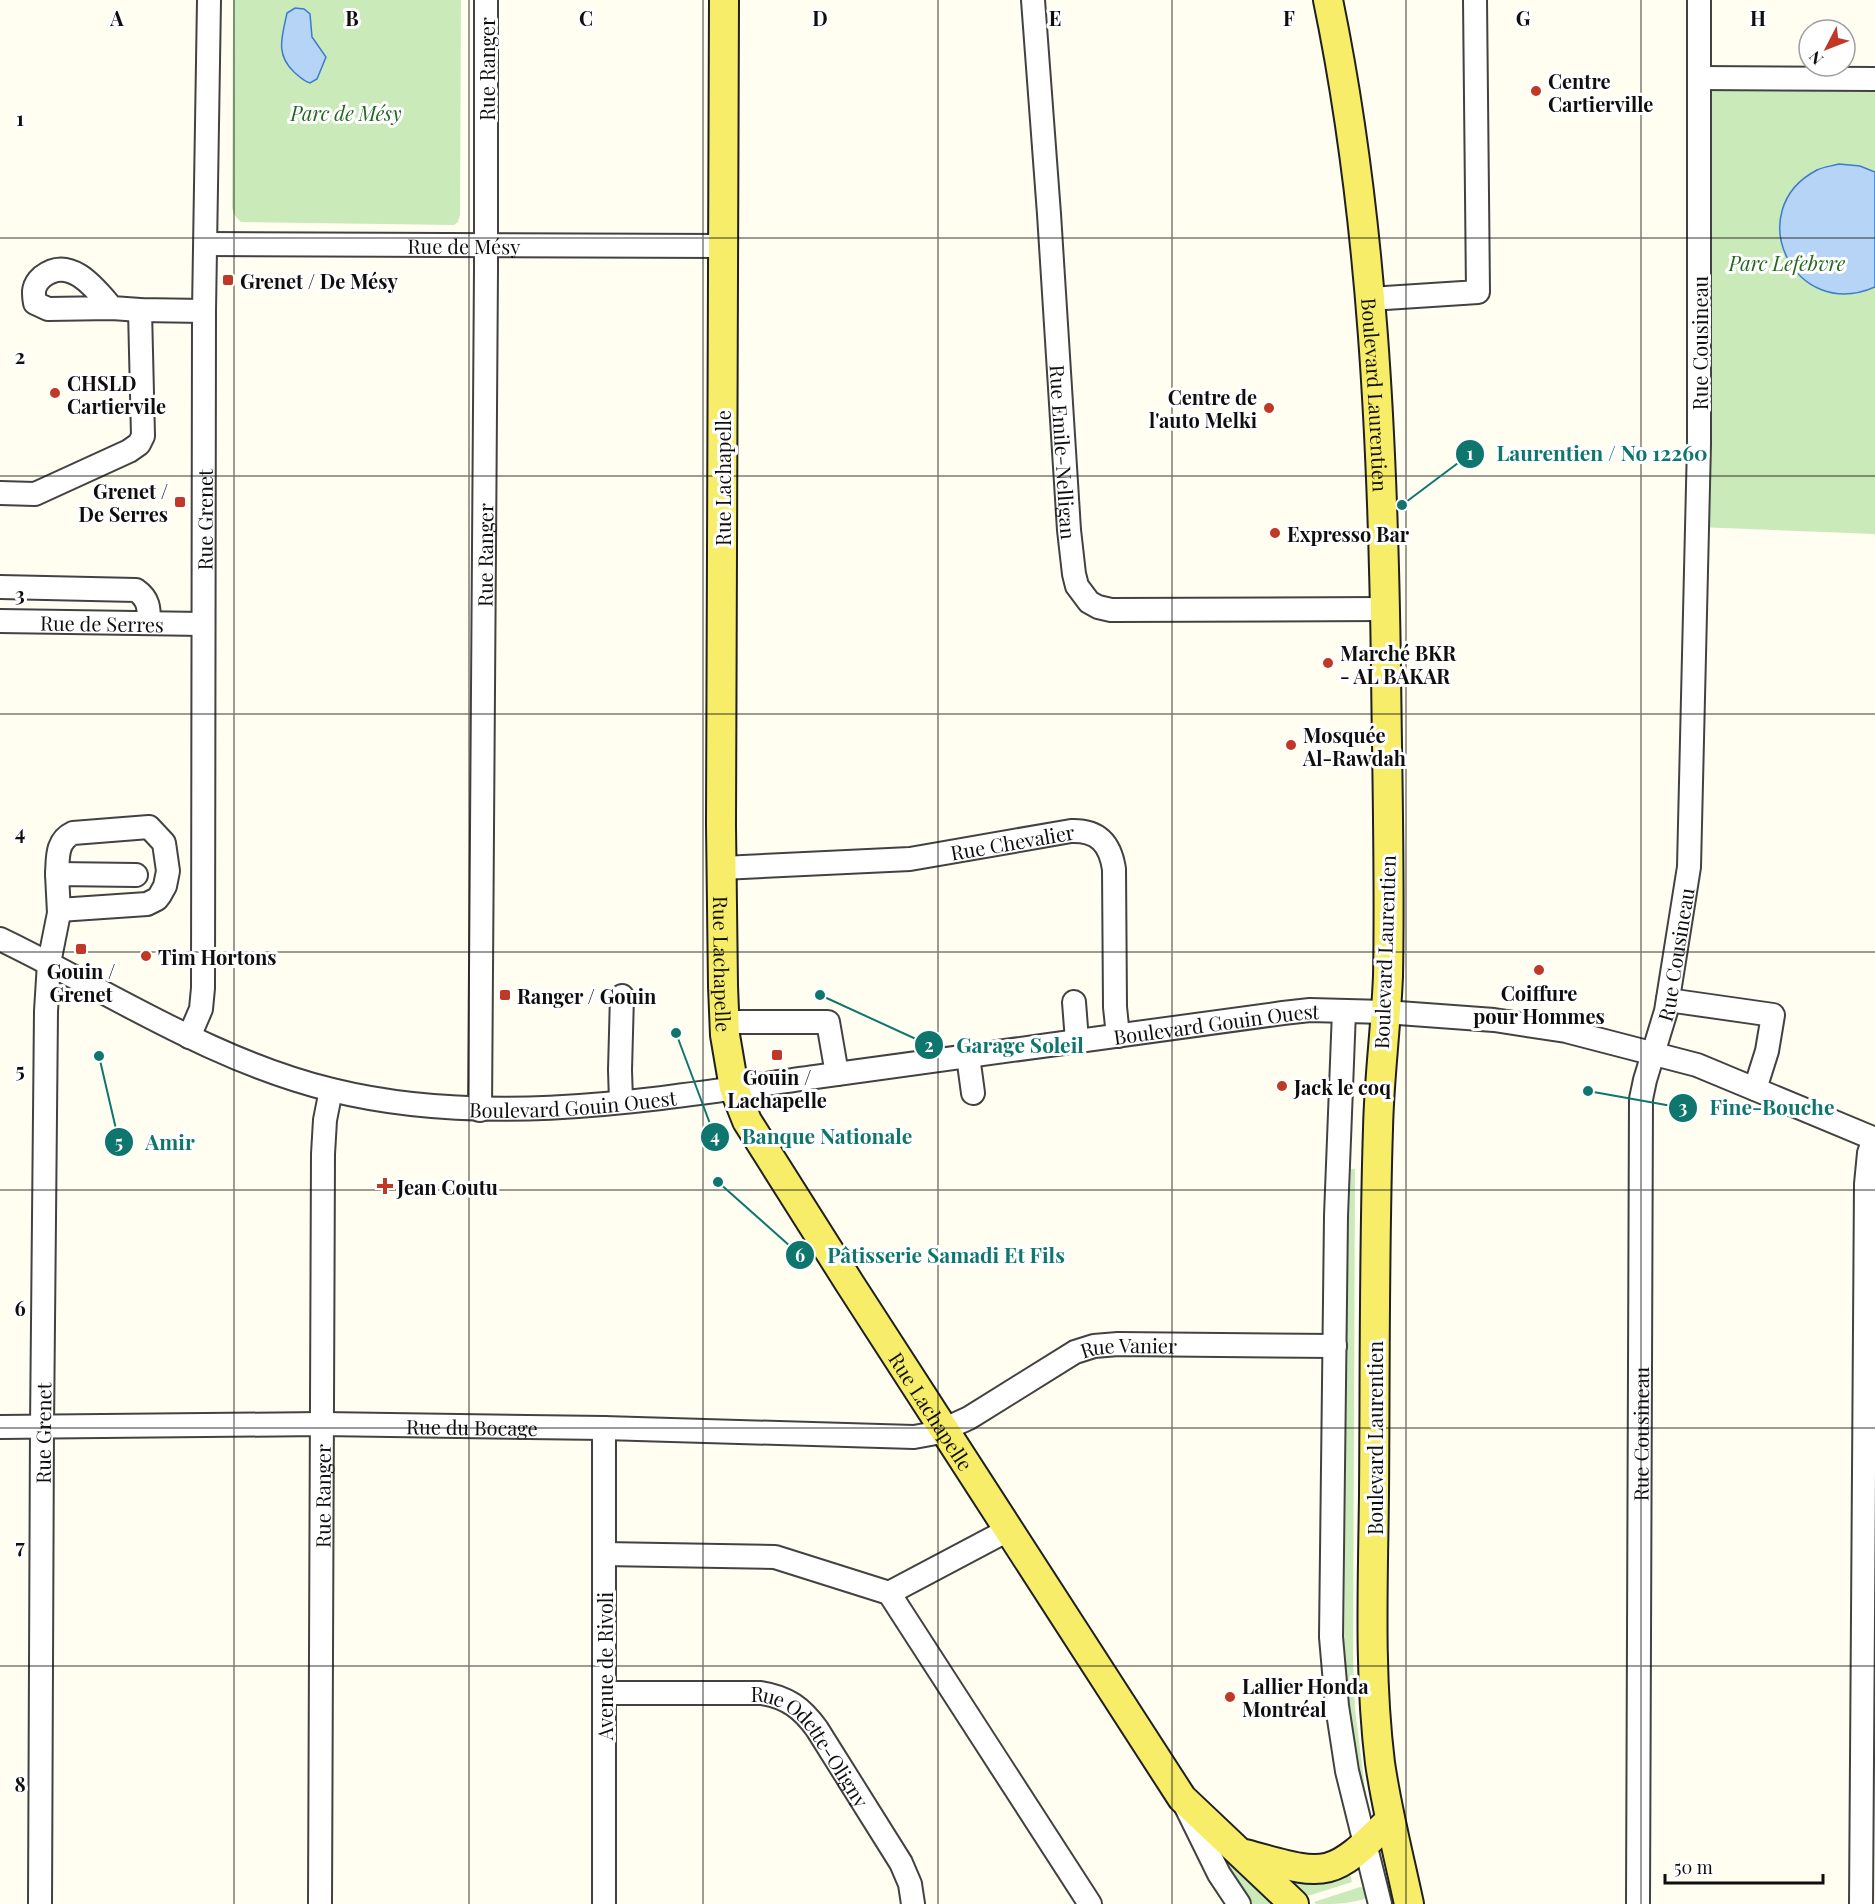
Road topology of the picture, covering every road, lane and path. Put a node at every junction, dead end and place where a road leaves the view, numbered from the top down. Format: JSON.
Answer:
{"nodes":[{"id":1,"x":208,"y":0,"type":"edge"},
{"id":2,"x":486,"y":0,"type":"edge"},
{"id":3,"x":724,"y":0,"type":"edge"},
{"id":4,"x":1033,"y":0,"type":"edge"},
{"id":5,"x":1328,"y":0,"type":"edge"},
{"id":6,"x":1475,"y":0,"type":"edge"},
{"id":7,"x":1699,"y":0,"type":"edge"},
{"id":8,"x":1699,"y":78,"type":"junction"},
{"id":9,"x":1875,"y":79,"type":"edge"},
{"id":10,"x":206,"y":244,"type":"junction"},
{"id":11,"x":487,"y":246,"type":"junction"},
{"id":12,"x":722,"y":246,"type":"junction"},
{"id":13,"x":1370,"y":299,"type":"junction"},
{"id":14,"x":112,"y":308,"type":"dead end"},
{"id":15,"x":140,"y":310,"type":"junction"},
{"id":16,"x":204,"y":311,"type":"junction"},
{"id":17,"x":0,"y":493,"type":"edge"},
{"id":18,"x":0,"y":587,"type":"edge"},
{"id":19,"x":1385,"y":609,"type":"junction"},
{"id":20,"x":0,"y":621,"type":"edge"},
{"id":21,"x":149,"y":623,"type":"junction"},
{"id":22,"x":204,"y":624,"type":"junction"},
{"id":23,"x":722,"y":868,"type":"junction"},
{"id":24,"x":57,"y":874,"type":"junction"},
{"id":25,"x":136,"y":875,"type":"dead end"},
{"id":26,"x":59,"y":910,"type":"junction"},
{"id":27,"x":0,"y":939,"type":"edge"},
{"id":28,"x":49,"y":963,"type":"junction"},
{"id":29,"x":622,"y":996,"type":"dead end"},
{"id":30,"x":1668,"y":1000,"type":"junction"},
{"id":31,"x":1074,"y":1002,"type":"dead end"},
{"id":32,"x":1344,"y":1011,"type":"junction"},
{"id":33,"x":1385,"y":1012,"type":"junction"},
{"id":34,"x":725,"y":1022,"type":"junction"},
{"id":35,"x":189,"y":1036,"type":"junction"},
{"id":36,"x":1118,"y":1036,"type":"junction"},
{"id":37,"x":1077,"y":1041,"type":"junction"},
{"id":38,"x":1653,"y":1053,"type":"junction"},
{"id":39,"x":968,"y":1056,"type":"junction"},
{"id":40,"x":837,"y":1074,"type":"junction"},
{"id":41,"x":734,"y":1088,"type":"junction"},
{"id":42,"x":1755,"y":1089,"type":"junction"},
{"id":43,"x":331,"y":1090,"type":"junction"},
{"id":44,"x":973,"y":1094,"type":"dead end"},
{"id":45,"x":621,"y":1101,"type":"junction"},
{"id":46,"x":480,"y":1110,"type":"junction"},
{"id":47,"x":1874,"y":1139,"type":"edge"},
{"id":48,"x":1335,"y":1346,"type":"junction"},
{"id":49,"x":322,"y":1424,"type":"junction"},
{"id":50,"x":0,"y":1427,"type":"edge"},
{"id":51,"x":42,"y":1427,"type":"junction"},
{"id":52,"x":604,"y":1428,"type":"junction"},
{"id":53,"x":943,"y":1429,"type":"junction"},
{"id":54,"x":1008,"y":1530,"type":"junction"},
{"id":55,"x":604,"y":1554,"type":"junction"},
{"id":56,"x":889,"y":1593,"type":"junction"},
{"id":57,"x":604,"y":1693,"type":"junction"},
{"id":58,"x":1182,"y":1797,"type":"junction"},
{"id":59,"x":1390,"y":1820,"type":"junction"},
{"id":60,"x":1364,"y":1846,"type":"junction"},
{"id":61,"x":1243,"y":1854,"type":"junction"},
{"id":62,"x":40,"y":1904,"type":"edge"},
{"id":63,"x":320,"y":1904,"type":"edge"},
{"id":64,"x":604,"y":1904,"type":"edge"},
{"id":65,"x":913,"y":1904,"type":"edge"},
{"id":66,"x":1090,"y":1904,"type":"edge"},
{"id":67,"x":1239,"y":1904,"type":"edge"},
{"id":68,"x":1294,"y":1904,"type":"edge"},
{"id":69,"x":1380,"y":1904,"type":"edge"},
{"id":70,"x":1409,"y":1904,"type":"edge"},
{"id":71,"x":1638,"y":1904,"type":"edge"},
{"id":72,"x":1861,"y":1904,"type":"edge"}],
"edges":[{"from":1,"to":10,"type":"street","name":"Rue Grenet"},
{"from":2,"to":11,"type":"street","name":"Rue Ranger"},
{"from":3,"to":12,"type":"main road","name":"Rue Lachapelle"},
{"from":4,"to":19,"type":"street","name":"Rue Emile-Nelligan"},
{"from":5,"to":13,"type":"main road","name":"Boulevard Laurentien"},
{"from":6,"to":13,"type":"street"},
{"from":7,"to":8,"type":"street","name":"Rue Cousineau"},
{"from":8,"to":9,"type":"street"},
{"from":8,"to":30,"type":"street","name":"Rue Cousineau"},
{"from":10,"to":11,"type":"street","name":"Rue de Mésy"},
{"from":10,"to":16,"type":"street","name":"Rue Grenet"},
{"from":11,"to":12,"type":"street","name":"Rue de Mésy"},
{"from":11,"to":46,"type":"street","name":"Rue Ranger"},
{"from":12,"to":23,"type":"main road","name":"Rue Lachapelle"},
{"from":13,"to":19,"type":"main road","name":"Boulevard Laurentien"},
{"from":14,"to":15,"type":"street"},
{"from":15,"to":16,"type":"street"},
{"from":15,"to":17,"type":"street"},
{"from":16,"to":22,"type":"street","name":"Rue Grenet"},
{"from":18,"to":21,"type":"street"},
{"from":19,"to":33,"type":"main road","name":"Boulevard Laurentien"},
{"from":20,"to":21,"type":"street","name":"Rue de Serres"},
{"from":21,"to":22,"type":"street","name":"Rue de Serres"},
{"from":22,"to":35,"type":"street","name":"Rue Grenet"},
{"from":23,"to":34,"type":"main road","name":"Rue Lachapelle"},
{"from":23,"to":36,"type":"street","name":"Rue Chevalier"},
{"from":24,"to":25,"type":"street"},
{"from":24,"to":26,"type":"street","name":"Rue Grenet"},
{"from":24,"to":26,"type":"street","name":"Rue Grenet"},
{"from":26,"to":28,"type":"street","name":"Rue Grenet"},
{"from":27,"to":28,"type":"street","name":"Boulevard Gouin Ouest"},
{"from":28,"to":35,"type":"street","name":"Boulevard Gouin Ouest"},
{"from":28,"to":51,"type":"street","name":"Rue Grenet"},
{"from":29,"to":45,"type":"street"},
{"from":30,"to":38,"type":"street","name":"Rue Cousineau"},
{"from":30,"to":42,"type":"street"},
{"from":31,"to":37,"type":"street"},
{"from":32,"to":33,"type":"street","name":"Boulevard Gouin Ouest"},
{"from":32,"to":36,"type":"street","name":"Boulevard Gouin Ouest"},
{"from":32,"to":48,"type":"street","name":"Boulevard Laurentien"},
{"from":33,"to":38,"type":"street","name":"Boulevard Gouin Ouest"},
{"from":33,"to":59,"type":"main road","name":"Boulevard Laurentien"},
{"from":34,"to":40,"type":"street"},
{"from":34,"to":41,"type":"main road","name":"Rue Lachapelle"},
{"from":35,"to":43,"type":"street","name":"Boulevard Gouin Ouest"},
{"from":36,"to":37,"type":"street","name":"Boulevard Gouin Ouest"},
{"from":37,"to":39,"type":"street","name":"Boulevard Gouin Ouest"},
{"from":38,"to":42,"type":"street","name":"Boulevard Gouin Ouest"},
{"from":38,"to":71,"type":"street","name":"Rue Cousineau"},
{"from":39,"to":40,"type":"street","name":"Boulevard Gouin Ouest"},
{"from":39,"to":44,"type":"street"},
{"from":40,"to":41,"type":"street","name":"Boulevard Gouin Ouest"},
{"from":41,"to":45,"type":"street","name":"Boulevard Gouin Ouest"},
{"from":41,"to":53,"type":"main road","name":"Rue Lachapelle"},
{"from":42,"to":47,"type":"street","name":"Boulevard Gouin Ouest"},
{"from":43,"to":46,"type":"street","name":"Boulevard Gouin Ouest"},
{"from":43,"to":49,"type":"street","name":"Rue Ranger"},
{"from":45,"to":46,"type":"street","name":"Boulevard Gouin Ouest"},
{"from":47,"to":72,"type":"street"},
{"from":48,"to":53,"type":"street","name":"Rue Vanier"},
{"from":48,"to":60,"type":"street","name":"Boulevard Laurentien"},
{"from":49,"to":51,"type":"street","name":"Rue du Bocage"},
{"from":49,"to":52,"type":"street","name":"Rue du Bocage"},
{"from":49,"to":63,"type":"street","name":"Rue Ranger"},
{"from":50,"to":51,"type":"street","name":"Rue du Bocage"},
{"from":51,"to":62,"type":"street","name":"Rue Grenet"},
{"from":52,"to":53,"type":"street","name":"Rue du Bocage"},
{"from":52,"to":55,"type":"street","name":"Avenue de Rivoli"},
{"from":53,"to":54,"type":"main road","name":"Rue Lachapelle"},
{"from":54,"to":56,"type":"street"},
{"from":54,"to":58,"type":"main road","name":"Rue Lachapelle"},
{"from":55,"to":56,"type":"street"},
{"from":55,"to":57,"type":"street","name":"Avenue de Rivoli"},
{"from":56,"to":66,"type":"street"},
{"from":57,"to":64,"type":"street","name":"Avenue de Rivoli"},
{"from":57,"to":65,"type":"street","name":"Rue Odette-Oligny"},
{"from":58,"to":61,"type":"main road","name":"Rue Lachapelle"},
{"from":58,"to":67,"type":"street","name":"Rue Lachapelle"},
{"from":59,"to":60,"type":"main road"},
{"from":59,"to":70,"type":"main road","name":"Boulevard Laurentien"},
{"from":60,"to":61,"type":"main road"},
{"from":60,"to":69,"type":"street","name":"Boulevard Laurentien"},
{"from":61,"to":68,"type":"main road","name":"Rue Lachapelle"}]}
